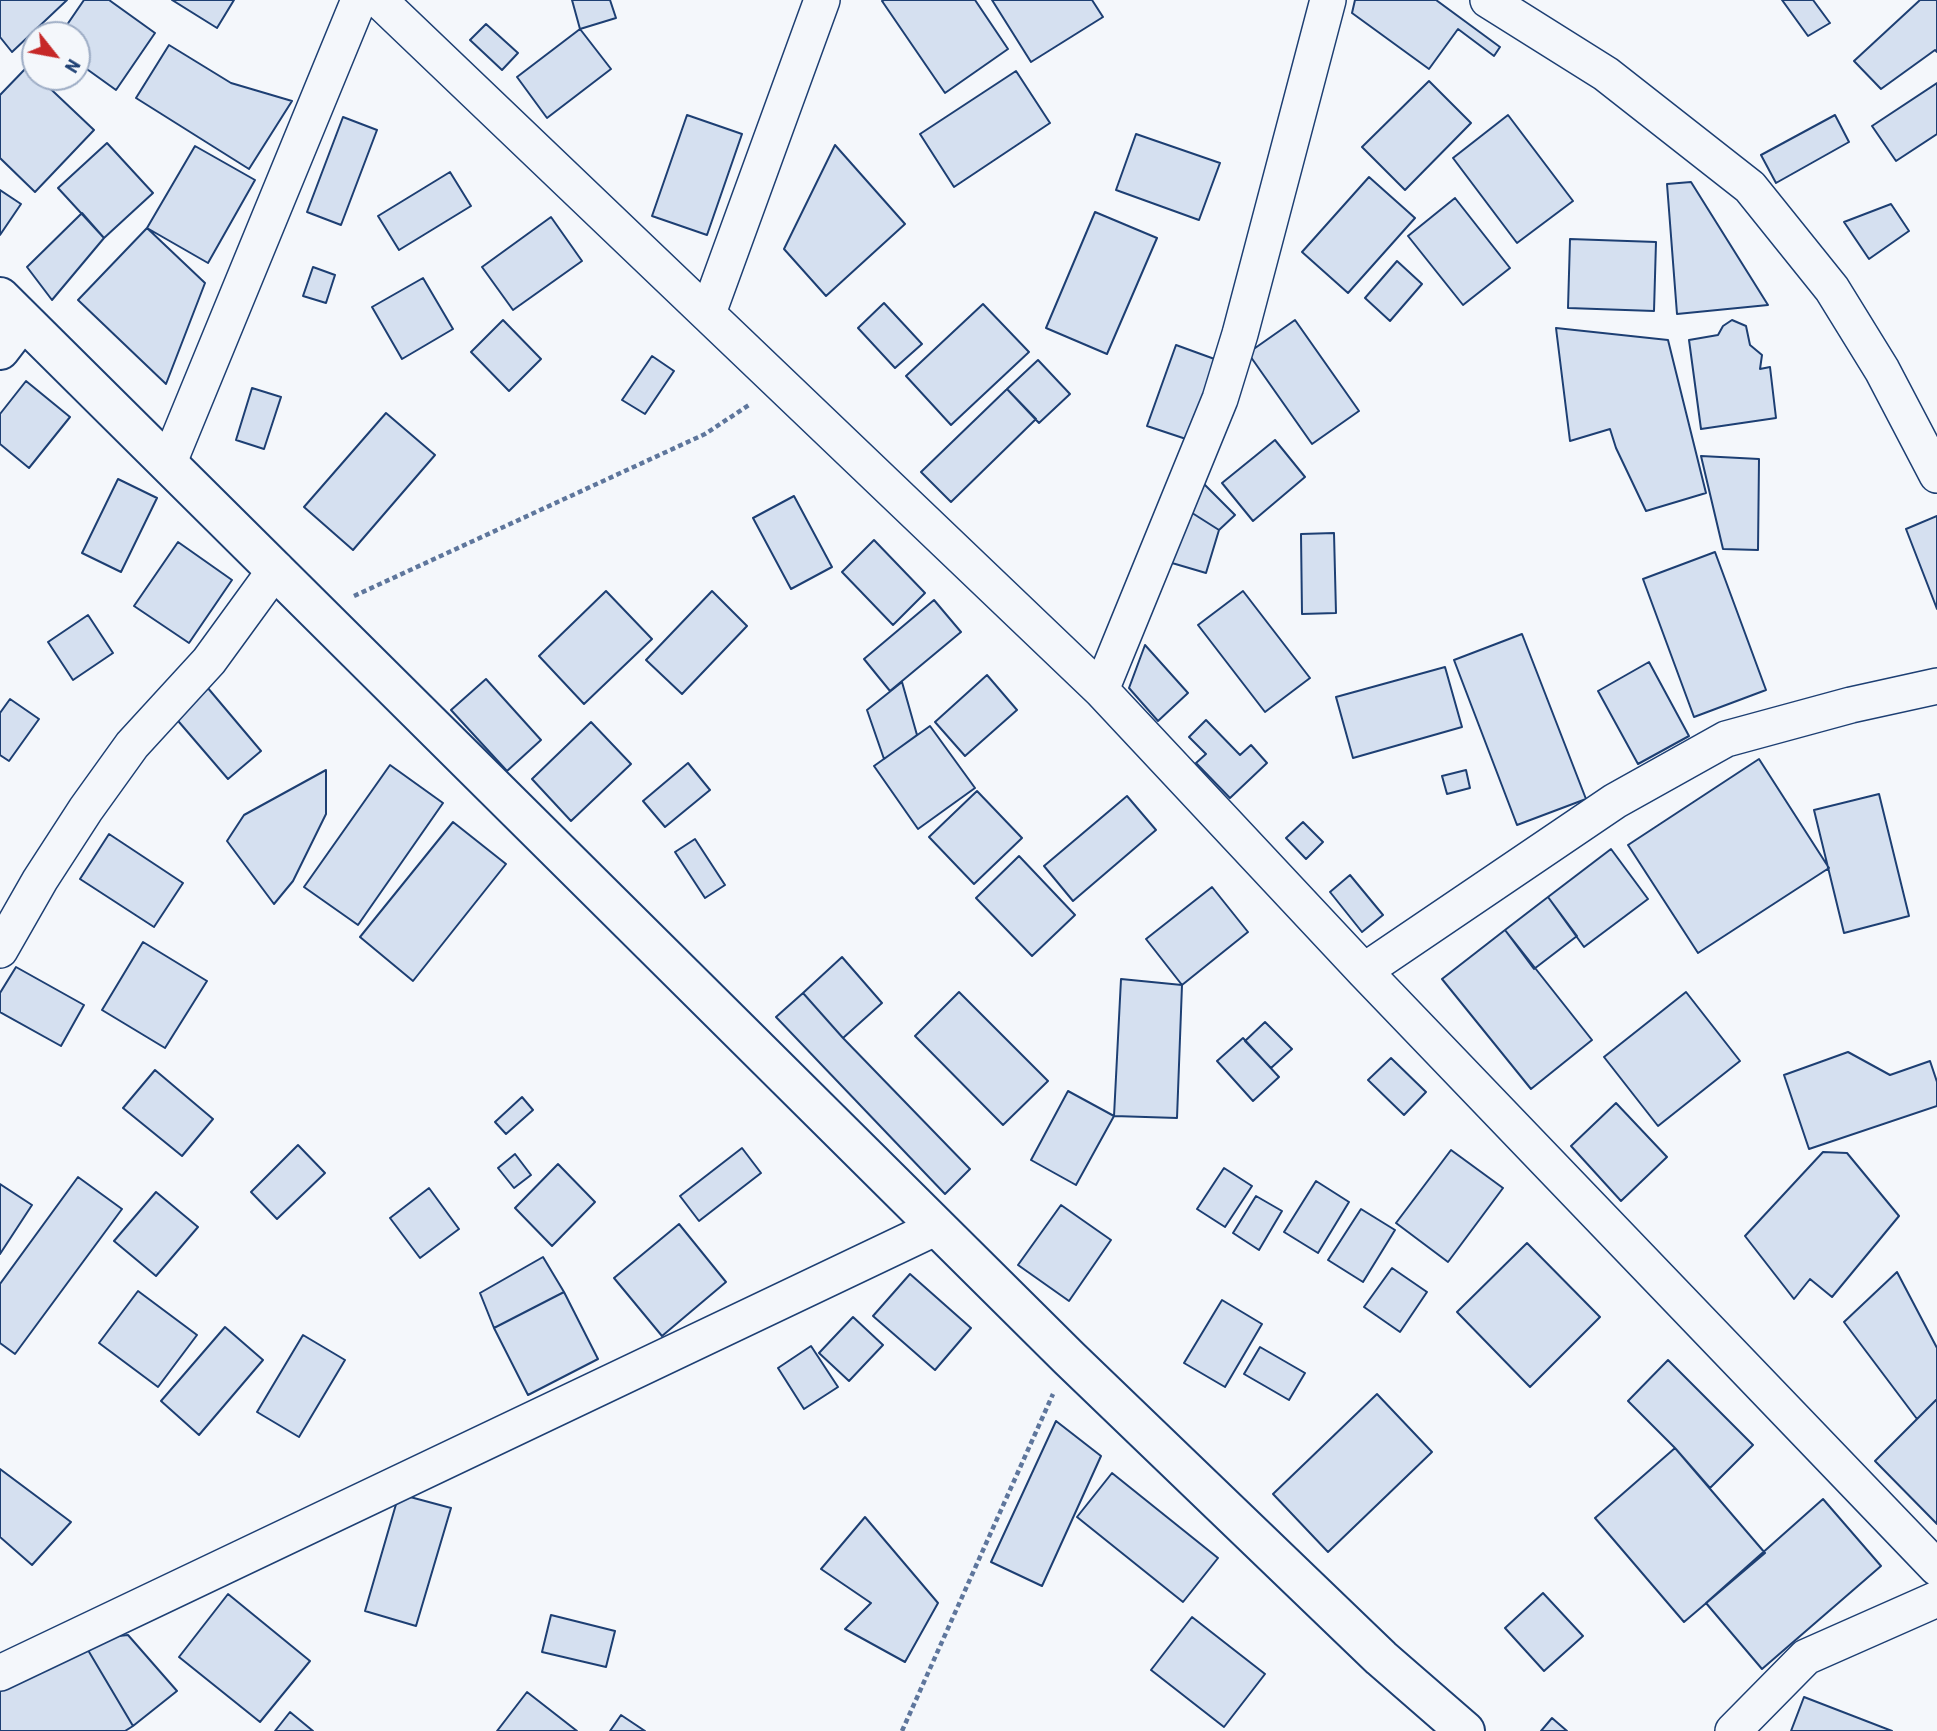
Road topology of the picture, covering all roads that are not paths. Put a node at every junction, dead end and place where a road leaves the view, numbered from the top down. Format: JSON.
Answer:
{"nodes":[{"id":1,"x":359,"y":0,"type":"edge"},
{"id":2,"x":379,"y":0,"type":"edge"},
{"id":3,"x":822,"y":0,"type":"edge"},
{"id":4,"x":1328,"y":0,"type":"edge"},
{"id":5,"x":1488,"y":0,"type":"edge"},
{"id":6,"x":12,"y":308,"type":"edge"},
{"id":7,"x":708,"y":313,"type":"junction"},
{"id":8,"x":0,"y":350,"type":"edge"},
{"id":9,"x":169,"y":462,"type":"junction"},
{"id":10,"x":1937,"y":475,"type":"edge"},
{"id":11,"x":275,"y":569,"type":"junction"},
{"id":12,"x":1937,"y":686,"type":"edge"},
{"id":13,"x":1101,"y":690,"type":"junction"},
{"id":14,"x":0,"y":950,"type":"edge"},
{"id":15,"x":1364,"y":971,"type":"junction"},
{"id":16,"x":937,"y":1227,"type":"junction"},
{"id":17,"x":1937,"y":1567,"type":"edge"},
{"id":18,"x":1937,"y":1599,"type":"edge"},
{"id":19,"x":0,"y":1673,"type":"edge"},
{"id":20,"x":1465,"y":1731,"type":"edge"},
{"id":21,"x":1732,"y":1731,"type":"edge"}],
"edges":[{"from":1,"to":9,"type":"street"},
{"from":2,"to":7,"type":"street"},
{"from":3,"to":7,"type":"street"},
{"from":4,"to":13,"type":"street"},
{"from":5,"to":10,"type":"street"},
{"from":6,"to":8,"type":"street"},
{"from":6,"to":9,"type":"street"},
{"from":7,"to":13,"type":"street"},
{"from":9,"to":11,"type":"street"},
{"from":11,"to":14,"type":"street"},
{"from":11,"to":16,"type":"street"},
{"from":12,"to":15,"type":"street"},
{"from":13,"to":15,"type":"street"},
{"from":15,"to":17,"type":"street"},
{"from":16,"to":19,"type":"street"},
{"from":16,"to":20,"type":"street"},
{"from":18,"to":21,"type":"street"}]}
